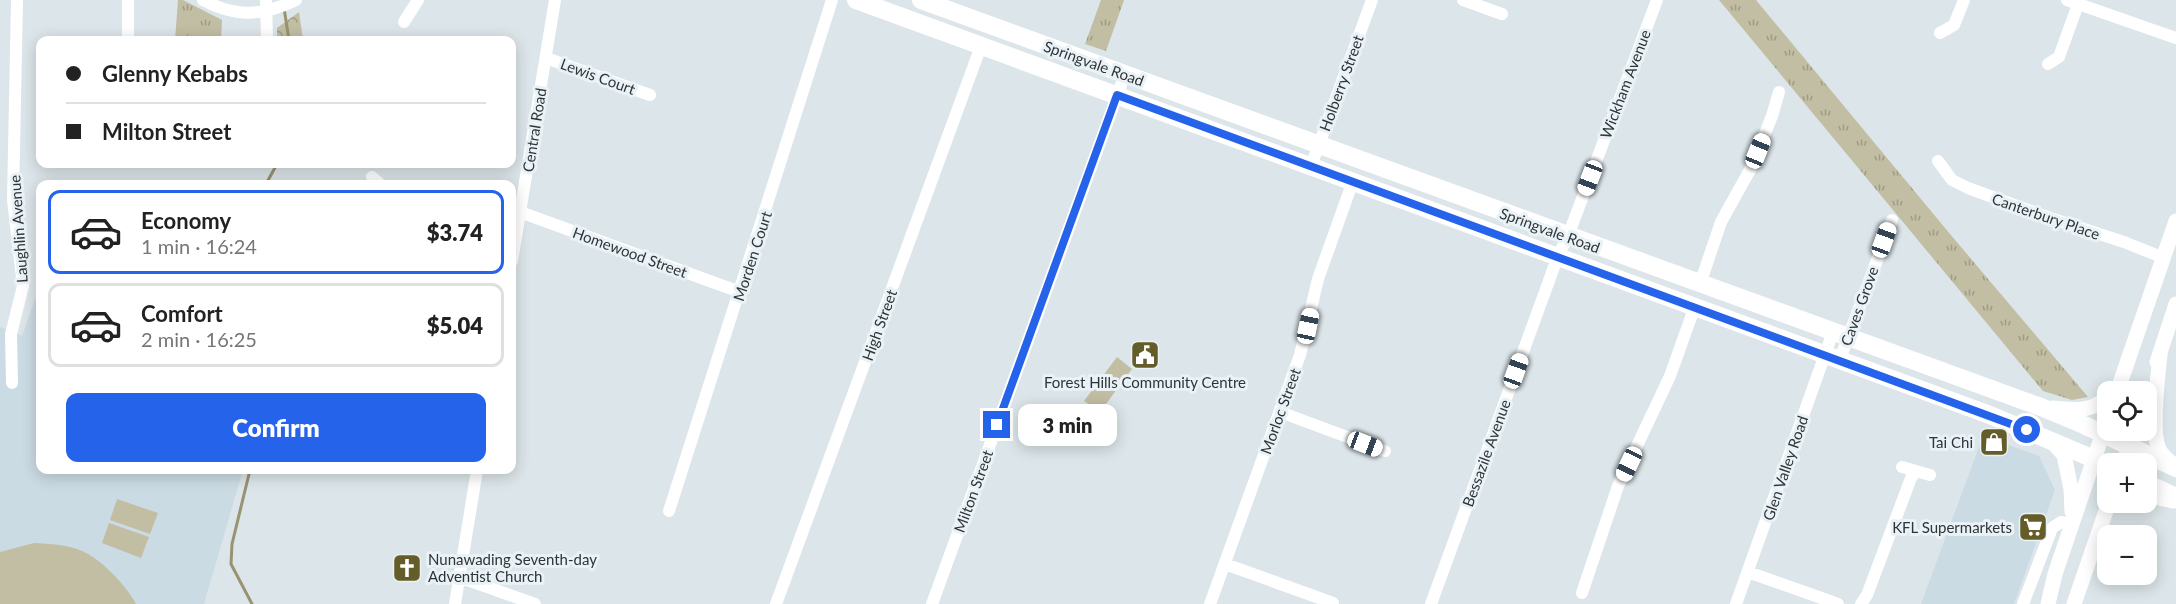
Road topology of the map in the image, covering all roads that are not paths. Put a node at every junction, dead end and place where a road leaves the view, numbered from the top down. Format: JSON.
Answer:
{"nodes":[{"id":1,"x":17,"y":0,"type":"edge"},
{"id":2,"x":128,"y":0,"type":"edge"},
{"id":3,"x":203,"y":0,"type":"edge"},
{"id":4,"x":418,"y":0,"type":"edge"},
{"id":5,"x":555,"y":0,"type":"edge"},
{"id":6,"x":832,"y":0,"type":"edge"},
{"id":7,"x":856,"y":0,"type":"edge"},
{"id":8,"x":921,"y":0,"type":"edge"},
{"id":9,"x":1372,"y":0,"type":"edge"},
{"id":10,"x":1464,"y":0,"type":"edge"},
{"id":11,"x":1657,"y":0,"type":"edge"},
{"id":12,"x":1964,"y":0,"type":"edge"},
{"id":13,"x":2073,"y":1,"type":"edge"},
{"id":14,"x":294,"y":4,"type":"edge"},
{"id":15,"x":266,"y":6,"type":"edge"},
{"id":16,"x":1502,"y":14,"type":"dead end"},
{"id":17,"x":404,"y":22,"type":"dead end"},
{"id":18,"x":1940,"y":33,"type":"dead end"},
{"id":19,"x":128,"y":36,"type":"edge"},
{"id":20,"x":268,"y":36,"type":"edge"},
{"id":21,"x":2176,"y":38,"type":"edge"},
{"id":22,"x":981,"y":45,"type":"junction"},
{"id":23,"x":546,"y":58,"type":"junction"},
{"id":24,"x":2048,"y":64,"type":"dead end"},
{"id":25,"x":1125,"y":74,"type":"junction"},
{"id":26,"x":1779,"y":92,"type":"dead end"},
{"id":27,"x":650,"y":95,"type":"dead end"},
{"id":28,"x":1117,"y":95,"type":"junction"},
{"id":29,"x":1318,"y":145,"type":"junction"},
{"id":30,"x":1938,"y":161,"type":"dead end"},
{"id":31,"x":1311,"y":166,"type":"junction"},
{"id":32,"x":1353,"y":181,"type":"junction"},
{"id":33,"x":520,"y":212,"type":"junction"},
{"id":34,"x":1892,"y":219,"type":"dead end"},
{"id":35,"x":2176,"y":221,"type":"edge"},
{"id":36,"x":516,"y":236,"type":"edge"},
{"id":37,"x":1568,"y":236,"type":"junction"},
{"id":38,"x":1558,"y":256,"type":"junction"},
{"id":39,"x":2164,"y":258,"type":"junction"},
{"id":40,"x":1700,"y":284,"type":"junction"},
{"id":41,"x":740,"y":292,"type":"junction"},
{"id":42,"x":2176,"y":304,"type":"edge"},
{"id":43,"x":1695,"y":306,"type":"junction"},
{"id":44,"x":1840,"y":335,"type":"junction"},
{"id":45,"x":2160,"y":355,"type":"junction"},
{"id":46,"x":1832,"y":357,"type":"junction"},
{"id":47,"x":2122,"y":376,"type":"junction"},
{"id":48,"x":2118,"y":381,"type":"edge"},
{"id":49,"x":2120,"y":381,"type":"edge"},
{"id":50,"x":2150,"y":381,"type":"edge"},
{"id":51,"x":12,"y":383,"type":"dead end"},
{"id":52,"x":2097,"y":404,"type":"edge"},
{"id":53,"x":2041,"y":407,"type":"junction"},
{"id":54,"x":1280,"y":412,"type":"junction"},
{"id":55,"x":2097,"y":424,"type":"edge"},
{"id":56,"x":2049,"y":439,"type":"junction"},
{"id":57,"x":2136,"y":441,"type":"edge"},
{"id":58,"x":1384,"y":451,"type":"dead end"},
{"id":59,"x":2097,"y":460,"type":"edge"},
{"id":60,"x":1902,"y":467,"type":"dead end"},
{"id":61,"x":2176,"y":467,"type":"edge"},
{"id":62,"x":1916,"y":471,"type":"junction"},
{"id":63,"x":2097,"y":471,"type":"edge"},
{"id":64,"x":476,"y":474,"type":"edge"},
{"id":65,"x":1930,"y":475,"type":"dead end"},
{"id":66,"x":2157,"y":488,"type":"edge"},
{"id":67,"x":2176,"y":497,"type":"edge"},
{"id":68,"x":2157,"y":498,"type":"edge"},
{"id":69,"x":2176,"y":502,"type":"edge"},
{"id":70,"x":669,"y":511,"type":"dead end"},
{"id":71,"x":2072,"y":524,"type":"junction"},
{"id":72,"x":2097,"y":539,"type":"edge"},
{"id":73,"x":1225,"y":564,"type":"junction"},
{"id":74,"x":1748,"y":572,"type":"junction"},
{"id":75,"x":459,"y":577,"type":"junction"},
{"id":76,"x":1582,"y":593,"type":"dead end"},
{"id":77,"x":1333,"y":603,"type":"edge"},
{"id":78,"x":455,"y":604,"type":"edge"},
{"id":79,"x":535,"y":604,"type":"edge"},
{"id":80,"x":776,"y":604,"type":"edge"},
{"id":81,"x":932,"y":604,"type":"edge"},
{"id":82,"x":1210,"y":604,"type":"edge"},
{"id":83,"x":1431,"y":604,"type":"edge"},
{"id":84,"x":1737,"y":604,"type":"edge"},
{"id":85,"x":1838,"y":604,"type":"edge"},
{"id":86,"x":1861,"y":604,"type":"edge"},
{"id":87,"x":2023,"y":604,"type":"edge"},
{"id":88,"x":2048,"y":604,"type":"edge"},
{"id":89,"x":2074,"y":604,"type":"edge"}],
"edges":[{"from":1,"to":51,"type":"street","name":"Laughlin Avenue"},
{"from":2,"to":19,"type":"street"},
{"from":3,"to":15,"type":"street"},
{"from":4,"to":17,"type":"street"},
{"from":5,"to":23,"type":"street","name":"Central Road"},
{"from":6,"to":41,"type":"street","name":"Morden Court"},
{"from":7,"to":22,"type":"highway","name":"Springvale Road"},
{"from":8,"to":25,"type":"highway","name":"Springvale Road"},
{"from":9,"to":29,"type":"street","name":"Holberry Street"},
{"from":10,"to":16,"type":"street"},
{"from":11,"to":37,"type":"street","name":"Wickham Avenue"},
{"from":12,"to":18,"type":"street"},
{"from":13,"to":21,"type":"street"},
{"from":13,"to":24,"type":"street"},
{"from":14,"to":15,"type":"street"},
{"from":15,"to":20,"type":"street"},
{"from":22,"to":28,"type":"highway","name":"Springvale Road"},
{"from":22,"to":80,"type":"street","name":"High Street"},
{"from":23,"to":27,"type":"street","name":"Lewis Court"},
{"from":23,"to":33,"type":"street","name":"Central Road"},
{"from":25,"to":28,"type":"street","name":"Milton Street"},
{"from":25,"to":29,"type":"highway","name":"Springvale Road"},
{"from":26,"to":40,"type":"street"},
{"from":28,"to":31,"type":"highway","name":"Springvale Road"},
{"from":28,"to":81,"type":"street","name":"Milton Street"},
{"from":29,"to":31,"type":"street","name":"Holberry Street"},
{"from":29,"to":37,"type":"highway","name":"Springvale Road"},
{"from":30,"to":39,"type":"street","name":"Canterbury Place"},
{"from":31,"to":32,"type":"highway","name":"Springvale Road"},
{"from":32,"to":38,"type":"highway","name":"Springvale Road"},
{"from":32,"to":54,"type":"street","name":"Morloc Street"},
{"from":33,"to":36,"type":"street","name":"Central Road"},
{"from":33,"to":41,"type":"street","name":"Homewood Street"},
{"from":34,"to":44,"type":"street","name":"Caves Grove"},
{"from":35,"to":39,"type":"main road"},
{"from":37,"to":38,"type":"street","name":"Bessazile Avenue"},
{"from":37,"to":40,"type":"highway","name":"Springvale Road"},
{"from":38,"to":43,"type":"highway","name":"Springvale Road"},
{"from":38,"to":83,"type":"street","name":"Bessazile Avenue"},
{"from":39,"to":47,"type":"main road"},
{"from":40,"to":44,"type":"highway","name":"Springvale Road"},
{"from":41,"to":70,"type":"street","name":"Morden Court"},
{"from":42,"to":45,"type":"main road"},
{"from":43,"to":46,"type":"highway","name":"Springvale Road"},
{"from":43,"to":76,"type":"street"},
{"from":44,"to":46,"type":"street","name":"Glen Valley Road"},
{"from":44,"to":53,"type":"highway","name":"Springvale Road"},
{"from":45,"to":50,"type":"main road"},
{"from":45,"to":61,"type":"main road"},
{"from":46,"to":56,"type":"highway","name":"Springvale Road"},
{"from":46,"to":74,"type":"street","name":"Glen Valley Road"},
{"from":47,"to":48,"type":"main road"},
{"from":47,"to":49,"type":"main road"},
{"from":52,"to":53,"type":"main road"},
{"from":53,"to":55,"type":"highway","name":"Springvale Road"},
{"from":54,"to":58,"type":"street"},
{"from":54,"to":73,"type":"street","name":"Morloc Street"},
{"from":56,"to":59,"type":"highway","name":"Springvale Road"},
{"from":56,"to":71,"type":"main road"},
{"from":57,"to":61,"type":"highway","name":"Springvale Road"},
{"from":60,"to":62,"type":"street"},
{"from":62,"to":65,"type":"street"},
{"from":62,"to":86,"type":"street"},
{"from":63,"to":71,"type":"main road"},
{"from":64,"to":75,"type":"street"},
{"from":66,"to":67,"type":"highway"},
{"from":68,"to":69,"type":"main road"},
{"from":71,"to":87,"type":"street"},
{"from":71,"to":88,"type":"main road"},
{"from":72,"to":89,"type":"main road"},
{"from":73,"to":77,"type":"street"},
{"from":73,"to":82,"type":"street","name":"Morloc Street"},
{"from":74,"to":84,"type":"street","name":"Glen Valley Road"},
{"from":74,"to":85,"type":"street"},
{"from":75,"to":78,"type":"street"},
{"from":75,"to":79,"type":"street"}]}
